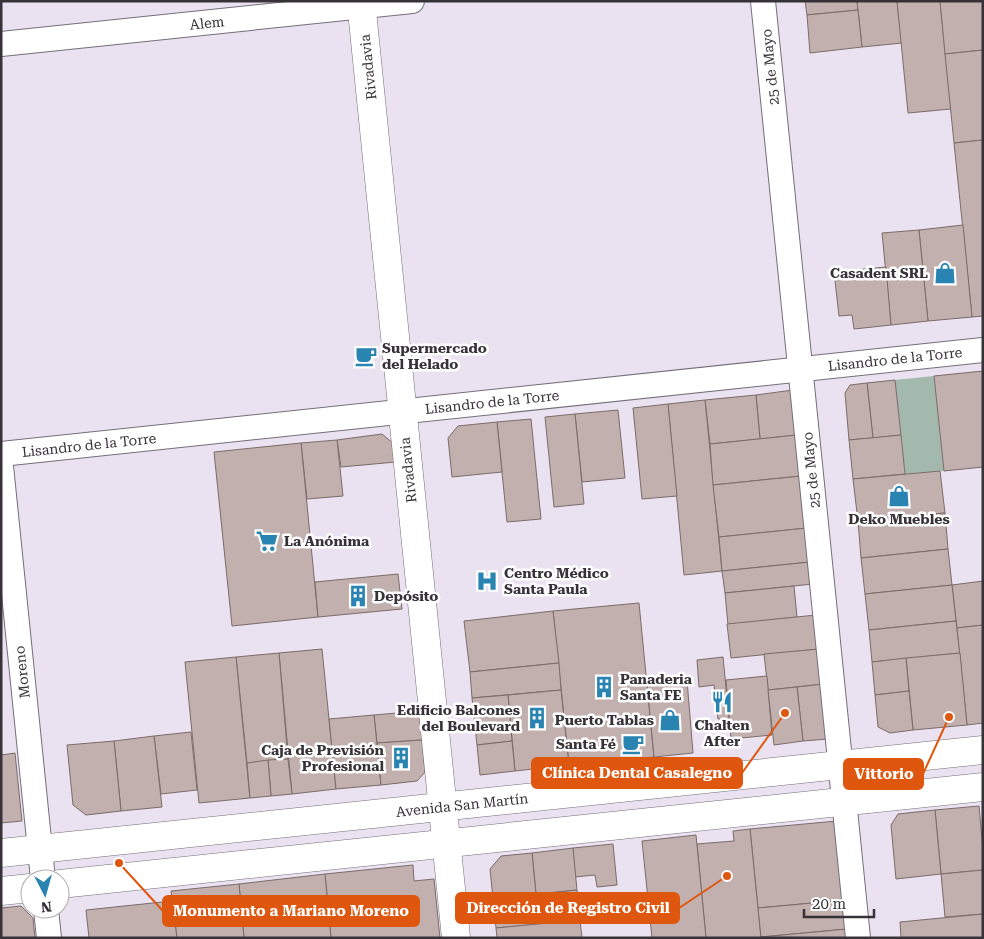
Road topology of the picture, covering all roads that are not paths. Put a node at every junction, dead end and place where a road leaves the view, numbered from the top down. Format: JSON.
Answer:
{"nodes":[{"id":1,"x":412,"y":1,"type":"edge"},
{"id":2,"x":763,"y":1,"type":"edge"},
{"id":3,"x":362,"y":4,"type":"edge"},
{"id":4,"x":1,"y":44,"type":"edge"},
{"id":5,"x":983,"y":350,"type":"edge"},
{"id":6,"x":800,"y":369,"type":"junction"},
{"id":7,"x":402,"y":412,"type":"junction"},
{"id":8,"x":1,"y":454,"type":"edge"},
{"id":9,"x":1,"y":466,"type":"edge"},
{"id":10,"x":983,"y":750,"type":"edge"},
{"id":11,"x":840,"y":765,"type":"junction"},
{"id":12,"x":983,"y":787,"type":"edge"},
{"id":13,"x":844,"y":801,"type":"junction"},
{"id":14,"x":442,"y":807,"type":"junction"},
{"id":15,"x":446,"y":844,"type":"junction"},
{"id":16,"x":40,"y":849,"type":"junction"},
{"id":17,"x":1,"y":853,"type":"edge"},
{"id":18,"x":42,"y":869,"type":"edge"},
{"id":19,"x":70,"y":883,"type":"edge"},
{"id":20,"x":20,"y":889,"type":"edge"},
{"id":21,"x":1,"y":891,"type":"edge"},
{"id":22,"x":47,"y":919,"type":"edge"},
{"id":23,"x":49,"y":938,"type":"edge"},
{"id":24,"x":456,"y":938,"type":"edge"},
{"id":25,"x":858,"y":938,"type":"edge"}],
"edges":[{"from":1,"to":3,"type":"street","name":"Alem"},
{"from":2,"to":6,"type":"street","name":"25 de Mayo"},
{"from":3,"to":4,"type":"street","name":"Alem"},
{"from":3,"to":7,"type":"main road","name":"Rivadavia"},
{"from":5,"to":6,"type":"street","name":"Lisandro de la Torre"},
{"from":6,"to":7,"type":"street","name":"Lisandro de la Torre"},
{"from":6,"to":11,"type":"street","name":"25 de Mayo"},
{"from":7,"to":8,"type":"street","name":"Lisandro de la Torre"},
{"from":7,"to":14,"type":"main road","name":"Rivadavia"},
{"from":9,"to":16,"type":"street","name":"Moreno"},
{"from":10,"to":11,"type":"main road","name":"Avenida San Martín"},
{"from":11,"to":13,"type":"street","name":"25 de Mayo"},
{"from":11,"to":14,"type":"main road","name":"Avenida San Martín"},
{"from":12,"to":13,"type":"main road"},
{"from":13,"to":15,"type":"main road"},
{"from":13,"to":25,"type":"street","name":"25 de Mayo"},
{"from":14,"to":15,"type":"main road","name":"Rivadavia"},
{"from":14,"to":16,"type":"main road","name":"Avenida San Martín"},
{"from":15,"to":19,"type":"main road"},
{"from":15,"to":24,"type":"main road","name":"Rivadavia"},
{"from":16,"to":17,"type":"main road","name":"Avenida San Martín"},
{"from":16,"to":18,"type":"street","name":"Moreno"},
{"from":20,"to":21,"type":"main road"},
{"from":22,"to":23,"type":"street"}]}
